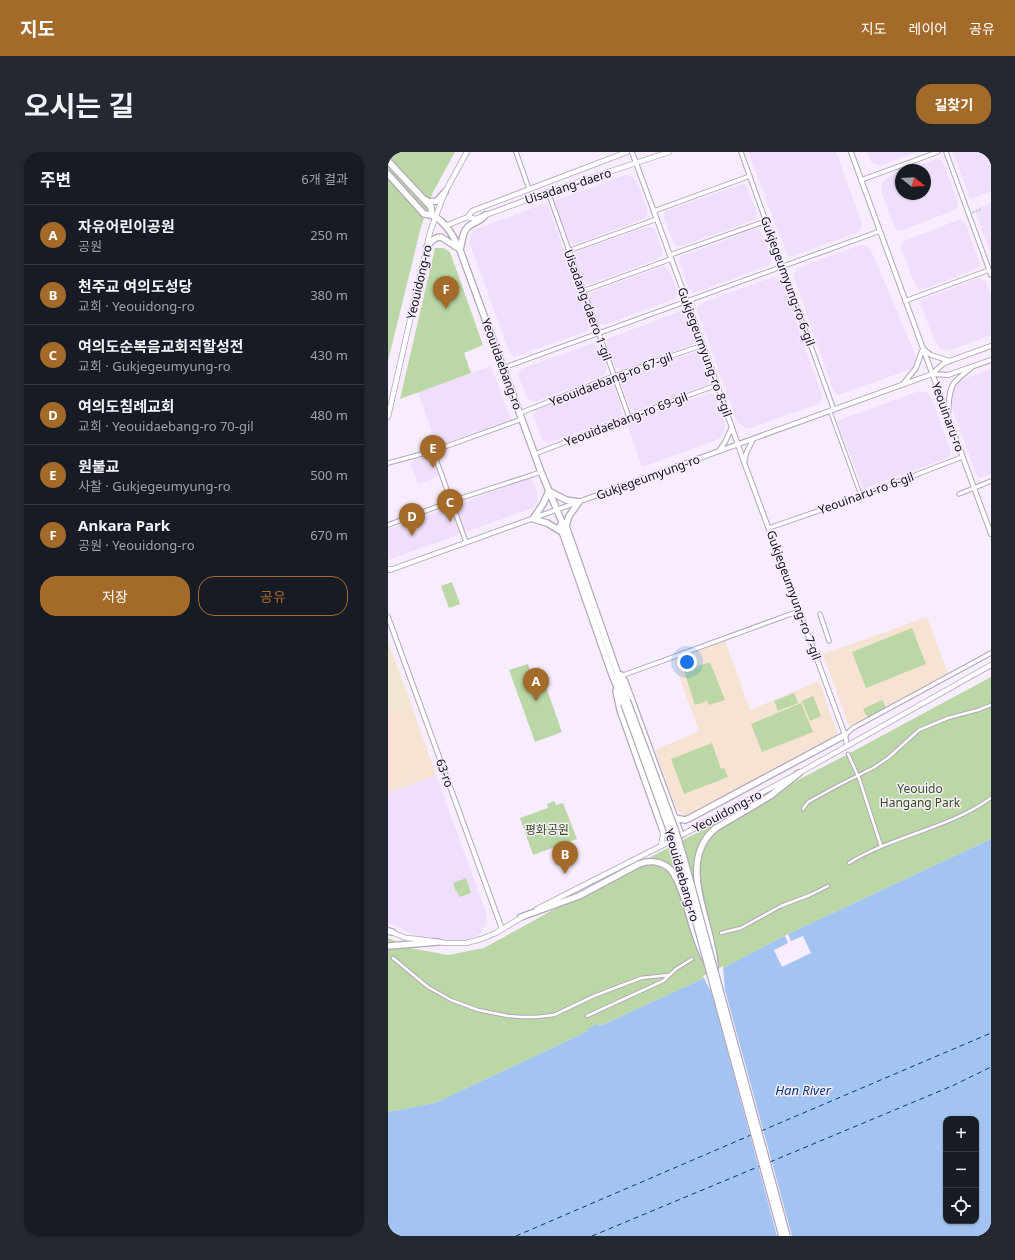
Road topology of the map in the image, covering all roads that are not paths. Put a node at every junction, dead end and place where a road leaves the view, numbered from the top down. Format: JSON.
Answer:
{"nodes":[{"id":1,"x":467,"y":152,"type":"edge"},
{"id":2,"x":516,"y":152,"type":"edge"},
{"id":3,"x":627,"y":152,"type":"edge"},
{"id":4,"x":669,"y":152,"type":"edge"},
{"id":5,"x":741,"y":152,"type":"edge"},
{"id":6,"x":851,"y":152,"type":"edge"},
{"id":7,"x":938,"y":152,"type":"edge"},
{"id":8,"x":946,"y":152,"type":"edge"},
{"id":9,"x":633,"y":154,"type":"edge"},
{"id":10,"x":388,"y":161,"type":"edge"},
{"id":11,"x":637,"y":164,"type":"junction"},
{"id":12,"x":388,"y":174,"type":"edge"},
{"id":13,"x":750,"y":176,"type":"junction"},
{"id":14,"x":861,"y":180,"type":"junction"},
{"id":15,"x":530,"y":189,"type":"junction"},
{"id":16,"x":445,"y":192,"type":"junction"},
{"id":17,"x":548,"y":192,"type":"junction"},
{"id":18,"x":427,"y":202,"type":"junction"},
{"id":19,"x":654,"y":211,"type":"junction"},
{"id":20,"x":485,"y":215,"type":"junction"},
{"id":21,"x":434,"y":216,"type":"junction"},
{"id":22,"x":468,"y":217,"type":"junction"},
{"id":23,"x":657,"y":219,"type":"junction"},
{"id":24,"x":766,"y":221,"type":"junction"},
{"id":25,"x":445,"y":226,"type":"junction"},
{"id":26,"x":880,"y":231,"type":"junction"},
{"id":27,"x":427,"y":247,"type":"junction"},
{"id":28,"x":460,"y":250,"type":"junction"},
{"id":29,"x":568,"y":250,"type":"junction"},
{"id":30,"x":670,"y":257,"type":"junction"},
{"id":31,"x":783,"y":267,"type":"junction"},
{"id":32,"x":989,"y":270,"type":"junction"},
{"id":33,"x":991,"y":275,"type":"edge"},
{"id":34,"x":583,"y":291,"type":"junction"},
{"id":35,"x":905,"y":300,"type":"junction"},
{"id":36,"x":687,"y":302,"type":"junction"},
{"id":37,"x":598,"y":334,"type":"junction"},
{"id":38,"x":703,"y":345,"type":"junction"},
{"id":39,"x":991,"y":346,"type":"edge"},
{"id":40,"x":922,"y":349,"type":"junction"},
{"id":41,"x":991,"y":360,"type":"edge"},
{"id":42,"x":950,"y":361,"type":"junction"},
{"id":43,"x":972,"y":367,"type":"junction"},
{"id":44,"x":503,"y":368,"type":"junction"},
{"id":45,"x":932,"y":374,"type":"junction"},
{"id":46,"x":614,"y":376,"type":"junction"},
{"id":47,"x":717,"y":385,"type":"junction"},
{"id":48,"x":902,"y":385,"type":"junction"},
{"id":49,"x":832,"y":411,"type":"junction"},
{"id":50,"x":521,"y":416,"type":"junction"},
{"id":51,"x":388,"y":417,"type":"edge"},
{"id":52,"x":629,"y":417,"type":"junction"},
{"id":53,"x":948,"y":417,"type":"junction"},
{"id":54,"x":732,"y":427,"type":"junction"},
{"id":55,"x":753,"y":439,"type":"junction"},
{"id":56,"x":738,"y":444,"type":"junction"},
{"id":57,"x":433,"y":451,"type":"junction"},
{"id":58,"x":718,"y":451,"type":"junction"},
{"id":59,"x":535,"y":454,"type":"junction"},
{"id":60,"x":962,"y":457,"type":"junction"},
{"id":61,"x":744,"y":462,"type":"junction"},
{"id":62,"x":388,"y":463,"type":"edge"},
{"id":63,"x":541,"y":472,"type":"junction"},
{"id":64,"x":991,"y":481,"type":"edge"},
{"id":65,"x":974,"y":488,"type":"junction"},
{"id":66,"x":548,"y":490,"type":"junction"},
{"id":67,"x":959,"y":494,"type":"dead end"},
{"id":68,"x":861,"y":496,"type":"junction"},
{"id":69,"x":452,"y":501,"type":"junction"},
{"id":70,"x":579,"y":502,"type":"junction"},
{"id":71,"x":557,"y":510,"type":"junction"},
{"id":72,"x":533,"y":519,"type":"junction"},
{"id":73,"x":562,"y":522,"type":"junction"},
{"id":74,"x":388,"y":525,"type":"edge"},
{"id":75,"x":566,"y":526,"type":"junction"},
{"id":76,"x":769,"y":528,"type":"junction"},
{"id":77,"x":562,"y":532,"type":"junction"},
{"id":78,"x":991,"y":534,"type":"edge"},
{"id":79,"x":466,"y":542,"type":"junction"},
{"id":80,"x":389,"y":570,"type":"edge"},
{"id":81,"x":799,"y":611,"type":"junction"},
{"id":82,"x":820,"y":614,"type":"dead end"},
{"id":83,"x":388,"y":617,"type":"edge"},
{"id":84,"x":829,"y":641,"type":"dead end"},
{"id":85,"x":991,"y":654,"type":"edge"},
{"id":86,"x":991,"y":665,"type":"edge"},
{"id":87,"x":616,"y":668,"type":"junction"},
{"id":88,"x":621,"y":676,"type":"junction"},
{"id":89,"x":613,"y":677,"type":"junction"},
{"id":90,"x":626,"y":702,"type":"junction"},
{"id":91,"x":991,"y":705,"type":"edge"},
{"id":92,"x":845,"y":735,"type":"junction"},
{"id":93,"x":847,"y":746,"type":"junction"},
{"id":94,"x":848,"y":754,"type":"dead end"},
{"id":95,"x":799,"y":773,"type":"junction"},
{"id":96,"x":858,"y":775,"type":"junction"},
{"id":97,"x":991,"y":798,"type":"edge"},
{"id":98,"x":803,"y":809,"type":"dead end"},
{"id":99,"x":675,"y":818,"type":"junction"},
{"id":100,"x":662,"y":828,"type":"junction"},
{"id":101,"x":682,"y":835,"type":"junction"},
{"id":102,"x":672,"y":840,"type":"junction"},
{"id":103,"x":661,"y":846,"type":"junction"},
{"id":104,"x":881,"y":846,"type":"junction"},
{"id":105,"x":849,"y":864,"type":"dead end"},
{"id":106,"x":828,"y":886,"type":"dead end"},
{"id":107,"x":521,"y":917,"type":"junction"},
{"id":108,"x":502,"y":929,"type":"junction"},
{"id":109,"x":389,"y":931,"type":"edge"},
{"id":110,"x":721,"y":933,"type":"dead end"},
{"id":111,"x":406,"y":938,"type":"junction"},
{"id":112,"x":438,"y":942,"type":"junction"},
{"id":113,"x":388,"y":945,"type":"edge"},
{"id":114,"x":393,"y":958,"type":"dead end"},
{"id":115,"x":692,"y":959,"type":"dead end"},
{"id":116,"x":708,"y":967,"type":"junction"},
{"id":117,"x":715,"y":970,"type":"junction"},
{"id":118,"x":669,"y":975,"type":"junction"},
{"id":119,"x":588,"y":1016,"type":"dead end"},
{"id":120,"x":782,"y":1236,"type":"edge"},
{"id":121,"x":787,"y":1236,"type":"edge"}],
"edges":[{"from":1,"to":16,"type":"main road","name":"Yeouidong-ro"},
{"from":2,"to":15,"type":"street"},
{"from":3,"to":15,"type":"main road","name":"Uisadang-daero"},
{"from":4,"to":11,"type":"main road","name":"Uisadang-daero"},
{"from":5,"to":13,"type":"street","name":"Gukjegeumyung-ro 6-gil"},
{"from":6,"to":14,"type":"street","name":"Yeouinaru-ro"},
{"from":7,"to":14,"type":"street"},
{"from":8,"to":32,"type":"street"},
{"from":9,"to":11,"type":"street","name":"Gukjegeumyung-ro 8-gil"},
{"from":10,"to":18,"type":"main road","name":"Yeouidaebang-ro"},
{"from":11,"to":17,"type":"main road","name":"Uisadang-daero"},
{"from":11,"to":19,"type":"street","name":"Gukjegeumyung-ro 8-gil"},
{"from":12,"to":21,"type":"main road","name":"Yeouidaebang-ro"},
{"from":13,"to":19,"type":"street"},
{"from":13,"to":24,"type":"street","name":"Gukjegeumyung-ro 6-gil"},
{"from":14,"to":26,"type":"street","name":"Yeouinaru-ro"},
{"from":15,"to":22,"type":"main road","name":"Uisadang-daero"},
{"from":16,"to":18,"type":"main road"},
{"from":16,"to":21,"type":"main road","name":"Yeouidong-ro"},
{"from":17,"to":20,"type":"main road","name":"Uisadang-daero"},
{"from":17,"to":29,"type":"street","name":"Uisadang-daero 1-gil"},
{"from":18,"to":21,"type":"main road","name":"Yeouidaebang-ro"},
{"from":19,"to":23,"type":"street","name":"Gukjegeumyung-ro 8-gil"},
{"from":20,"to":22,"type":"main road","name":"Uisadang-daero"},
{"from":20,"to":28,"type":"main road"},
{"from":21,"to":25,"type":"main road","name":"Yeouidaebang-ro"},
{"from":21,"to":27,"type":"main road","name":"Yeouidong-ro"},
{"from":22,"to":25,"type":"main road","name":"Uisadang-daero"},
{"from":23,"to":29,"type":"street"},
{"from":23,"to":30,"type":"street","name":"Gukjegeumyung-ro 8-gil"},
{"from":24,"to":30,"type":"street"},
{"from":24,"to":31,"type":"street","name":"Gukjegeumyung-ro 6-gil"},
{"from":25,"to":28,"type":"main road","name":"Yeouidaebang-ro"},
{"from":26,"to":31,"type":"street"},
{"from":26,"to":35,"type":"street","name":"Yeouinaru-ro"},
{"from":27,"to":28,"type":"main road"},
{"from":27,"to":51,"type":"main road","name":"Yeouidong-ro"},
{"from":28,"to":44,"type":"main road","name":"Yeouidaebang-ro"},
{"from":29,"to":34,"type":"street","name":"Uisadang-daero 1-gil"},
{"from":30,"to":34,"type":"street"},
{"from":30,"to":36,"type":"street","name":"Gukjegeumyung-ro 8-gil"},
{"from":31,"to":36,"type":"street"},
{"from":31,"to":49,"type":"street","name":"Gukjegeumyung-ro 6-gil"},
{"from":32,"to":33,"type":"street"},
{"from":32,"to":35,"type":"street"},
{"from":34,"to":37,"type":"street","name":"Uisadang-daero 1-gil"},
{"from":35,"to":40,"type":"street","name":"Yeouinaru-ro"},
{"from":36,"to":37,"type":"street"},
{"from":36,"to":38,"type":"street","name":"Gukjegeumyung-ro 8-gil"},
{"from":37,"to":44,"type":"street"},
{"from":37,"to":46,"type":"street","name":"Uisadang-daero 1-gil"},
{"from":38,"to":46,"type":"street","name":"Yeouidaebang-ro 67-gil"},
{"from":38,"to":47,"type":"street","name":"Gukjegeumyung-ro 8-gil"},
{"from":39,"to":42,"type":"street","name":"Gukjegeumyung-ro"},
{"from":40,"to":42,"type":"street"},
{"from":40,"to":45,"type":"street","name":"Yeouinaru-ro"},
{"from":40,"to":48,"type":"street"},
{"from":41,"to":43,"type":"street","name":"Gukjegeumyung-ro"},
{"from":42,"to":45,"type":"street","name":"Gukjegeumyung-ro"},
{"from":43,"to":45,"type":"street","name":"Gukjegeumyung-ro"},
{"from":43,"to":53,"type":"street"},
{"from":44,"to":50,"type":"main road","name":"Yeouidaebang-ro"},
{"from":45,"to":48,"type":"street","name":"Gukjegeumyung-ro"},
{"from":45,"to":53,"type":"street","name":"Yeouinaru-ro"},
{"from":46,"to":50,"type":"street","name":"Yeouidaebang-ro 67-gil"},
{"from":46,"to":52,"type":"street","name":"Uisadang-daero 1-gil"},
{"from":47,"to":52,"type":"street","name":"Yeouidaebang-ro 69-gil"},
{"from":47,"to":54,"type":"street","name":"Gukjegeumyung-ro 8-gil"},
{"from":48,"to":49,"type":"street","name":"Gukjegeumyung-ro"},
{"from":49,"to":55,"type":"street","name":"Gukjegeumyung-ro"},
{"from":49,"to":68,"type":"street"},
{"from":50,"to":57,"type":"street","name":"Yeouidaebang-ro 67-gil"},
{"from":50,"to":59,"type":"main road","name":"Yeouidaebang-ro"},
{"from":52,"to":59,"type":"street","name":"Yeouidaebang-ro 69-gil"},
{"from":53,"to":60,"type":"street","name":"Yeouinaru-ro"},
{"from":54,"to":56,"type":"street","name":"Gukjegeumyung-ro 8-gil"},
{"from":54,"to":58,"type":"street"},
{"from":55,"to":56,"type":"street","name":"Gukjegeumyung-ro"},
{"from":55,"to":61,"type":"street"},
{"from":56,"to":58,"type":"street","name":"Gukjegeumyung-ro"},
{"from":56,"to":61,"type":"street","name":"Gukjegeumyung-ro 7-gil"},
{"from":57,"to":62,"type":"street","name":"Yeouidaebang-ro 67-gil"},
{"from":57,"to":69,"type":"street"},
{"from":58,"to":70,"type":"street","name":"Gukjegeumyung-ro"},
{"from":59,"to":63,"type":"main road","name":"Yeouidaebang-ro"},
{"from":60,"to":65,"type":"street","name":"Yeouinaru-ro"},
{"from":60,"to":68,"type":"street","name":"Yeouinaru-ro 6-gil"},
{"from":61,"to":76,"type":"street","name":"Gukjegeumyung-ro 7-gil"},
{"from":63,"to":66,"type":"main road","name":"Yeouidaebang-ro"},
{"from":63,"to":69,"type":"street"},
{"from":64,"to":65,"type":"street"},
{"from":65,"to":67,"type":"street"},
{"from":65,"to":78,"type":"street","name":"Yeouinaru-ro"},
{"from":66,"to":70,"type":"main road"},
{"from":66,"to":71,"type":"main road","name":"Yeouidaebang-ro"},
{"from":66,"to":72,"type":"main road"},
{"from":68,"to":76,"type":"street","name":"Yeouinaru-ro 6-gil"},
{"from":69,"to":74,"type":"street"},
{"from":69,"to":79,"type":"street"},
{"from":70,"to":71,"type":"street","name":"Gukjegeumyung-ro"},
{"from":70,"to":75,"type":"main road"},
{"from":71,"to":72,"type":"street","name":"Gukjegeumyung-ro"},
{"from":71,"to":73,"type":"main road","name":"Yeouidaebang-ro"},
{"from":72,"to":77,"type":"main road"},
{"from":72,"to":79,"type":"street","name":"Gukjegeumyung-ro"},
{"from":73,"to":75,"type":"main road","name":"Yeouidaebang-ro"},
{"from":73,"to":77,"type":"main road","name":"Yeouidaebang-ro"},
{"from":75,"to":87,"type":"main road","name":"Yeouidaebang-ro"},
{"from":76,"to":81,"type":"street","name":"Gukjegeumyung-ro 7-gil"},
{"from":77,"to":89,"type":"main road","name":"Yeouidaebang-ro"},
{"from":79,"to":80,"type":"street","name":"Gukjegeumyung-ro"},
{"from":81,"to":88,"type":"street"},
{"from":81,"to":92,"type":"street","name":"Gukjegeumyung-ro 7-gil"},
{"from":82,"to":84,"type":"street"},
{"from":83,"to":108,"type":"street","name":"63-ro"},
{"from":85,"to":92,"type":"street"},
{"from":86,"to":93,"type":"main road","name":"Yeouidong-ro"},
{"from":87,"to":88,"type":"main road"},
{"from":87,"to":90,"type":"main road","name":"Yeouidaebang-ro"},
{"from":88,"to":99,"type":"main road"},
{"from":89,"to":90,"type":"main road","name":"Yeouidaebang-ro"},
{"from":89,"to":100,"type":"main road"},
{"from":90,"to":116,"type":"main road","name":"Yeouidaebang-ro","bridge":true},
{"from":90,"to":117,"type":"main road","bridge":true},
{"from":91,"to":96,"type":"street"},
{"from":92,"to":93,"type":"street","name":"Gukjegeumyung-ro 7-gil"},
{"from":92,"to":99,"type":"main road"},
{"from":93,"to":95,"type":"main road","name":"Yeouidong-ro"},
{"from":94,"to":96,"type":"street"},
{"from":95,"to":101,"type":"main road","name":"Yeouidong-ro"},
{"from":95,"to":117,"type":"main road"},
{"from":96,"to":98,"type":"street"},
{"from":96,"to":104,"type":"street"},
{"from":97,"to":104,"type":"street"},
{"from":99,"to":101,"type":"main road"},
{"from":100,"to":102,"type":"main road"},
{"from":100,"to":103,"type":"main road"},
{"from":101,"to":102,"type":"main road","name":"Yeouidong-ro"},
{"from":102,"to":103,"type":"main road","name":"Yeouidong-ro"},
{"from":103,"to":107,"type":"main road","name":"Yeouidong-ro"},
{"from":104,"to":105,"type":"street"},
{"from":106,"to":110,"type":"street"},
{"from":107,"to":108,"type":"main road","name":"Yeouidong-ro"},
{"from":107,"to":116,"type":"main road","bridge":true},
{"from":108,"to":112,"type":"main road","name":"Yeouidong-ro"},
{"from":109,"to":111,"type":"main road","name":"Yeouidong-ro"},
{"from":111,"to":112,"type":"main road","name":"Yeouidong-ro"},
{"from":111,"to":113,"type":"main road"},
{"from":112,"to":113,"type":"main road"},
{"from":114,"to":118,"type":"street"},
{"from":115,"to":118,"type":"street"},
{"from":116,"to":120,"type":"main road","name":"Yeouidaebang-ro","bridge":true},
{"from":117,"to":121,"type":"main road","bridge":true},
{"from":118,"to":119,"type":"street"}]}
